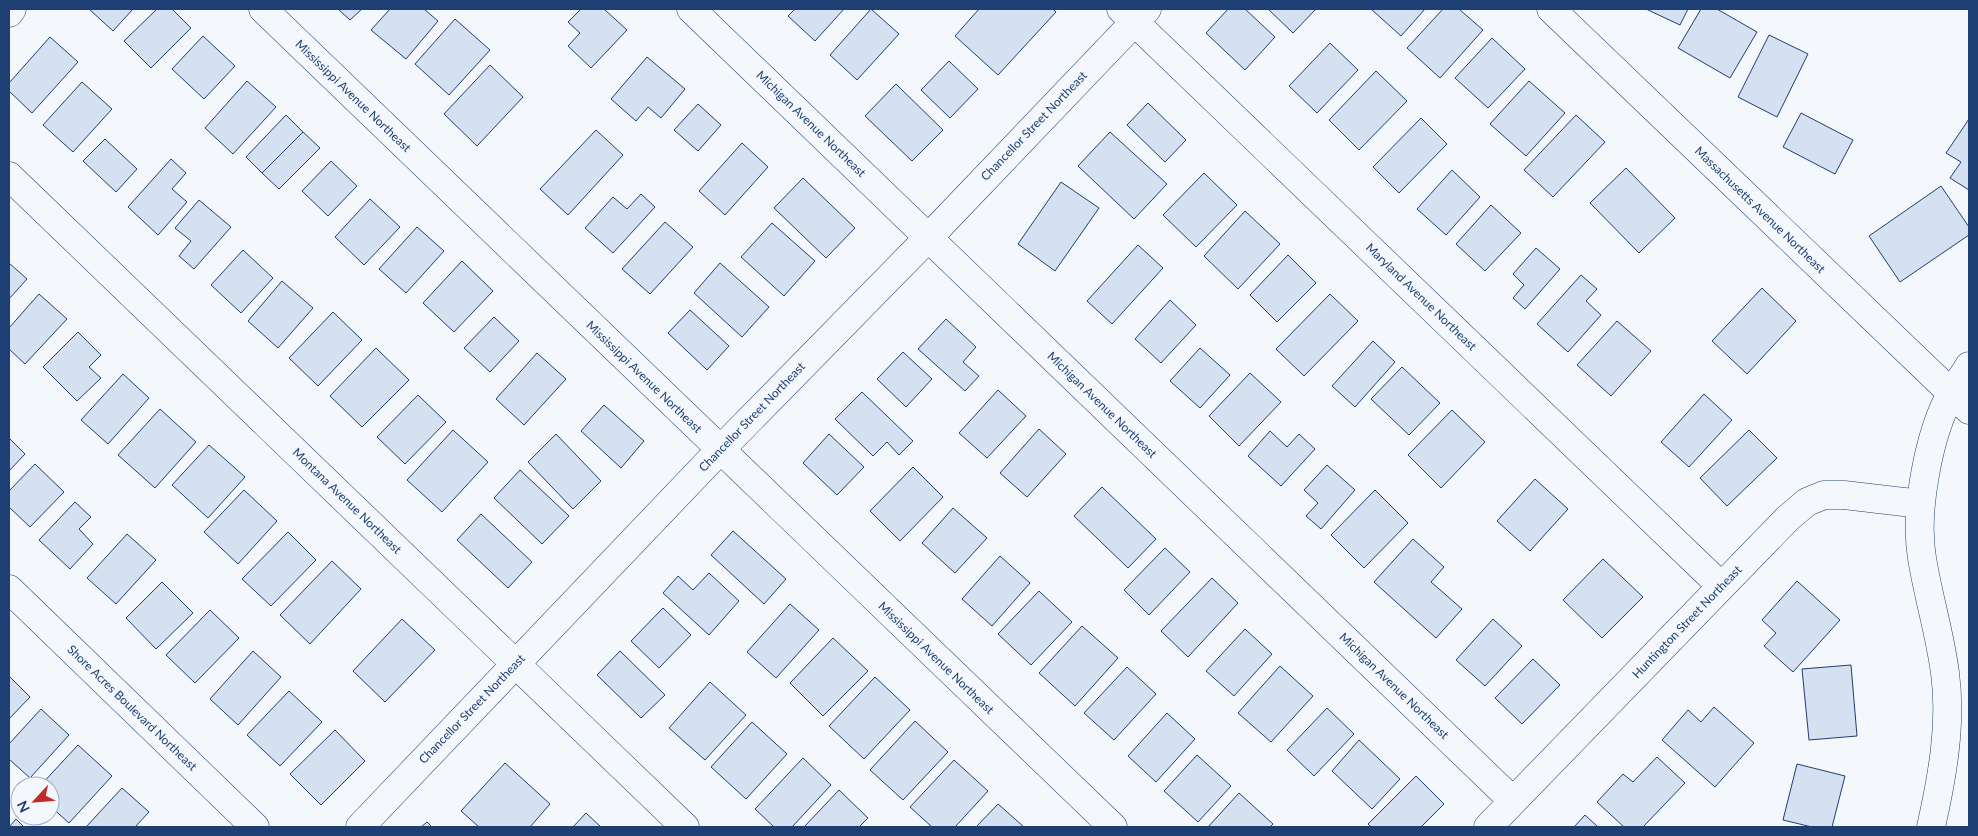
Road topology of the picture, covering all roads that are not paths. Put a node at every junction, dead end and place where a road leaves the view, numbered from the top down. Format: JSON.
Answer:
{"nodes":[{"id":1,"x":12,"y":9,"type":"edge"},
{"id":2,"x":263,"y":9,"type":"edge"},
{"id":3,"x":691,"y":9,"type":"edge"},
{"id":4,"x":1552,"y":9,"type":"edge"},
{"id":5,"x":9,"y":13,"type":"edge"},
{"id":6,"x":1134,"y":13,"type":"edge"},
{"id":7,"x":9,"y":176,"type":"edge"},
{"id":8,"x":929,"y":237,"type":"junction"},
{"id":9,"x":1969,"y":366,"type":"edge"},
{"id":10,"x":1961,"y":401,"type":"edge"},
{"id":11,"x":720,"y":450,"type":"junction"},
{"id":12,"x":1921,"y":504,"type":"junction"},
{"id":13,"x":1721,"y":586,"type":"junction"},
{"id":14,"x":9,"y":588,"type":"edge"},
{"id":15,"x":516,"y":664,"type":"junction"},
{"id":16,"x":1513,"y":801,"type":"junction"},
{"id":17,"x":256,"y":827,"type":"edge"},
{"id":18,"x":360,"y":827,"type":"edge"},
{"id":19,"x":684,"y":827,"type":"edge"},
{"id":20,"x":1113,"y":827,"type":"edge"},
{"id":21,"x":1488,"y":827,"type":"edge"},
{"id":22,"x":1931,"y":827,"type":"edge"}],
"edges":[{"from":1,"to":5,"type":"street"},
{"from":2,"to":11,"type":"street","name":"Mississippi Avenue Northeast"},
{"from":3,"to":8,"type":"street","name":"Michigan Avenue Northeast"},
{"from":4,"to":10,"type":"street","name":"Massachusetts Avenue Northeast"},
{"from":6,"to":8,"type":"street","name":"Chancellor Street Northeast"},
{"from":6,"to":13,"type":"street","name":"Maryland Avenue Northeast"},
{"from":7,"to":15,"type":"street","name":"Montana Avenue Northeast"},
{"from":8,"to":11,"type":"street","name":"Chancellor Street Northeast"},
{"from":8,"to":16,"type":"street","name":"Michigan Avenue Northeast"},
{"from":9,"to":10,"type":"street"},
{"from":10,"to":12,"type":"street"},
{"from":11,"to":15,"type":"street","name":"Chancellor Street Northeast"},
{"from":11,"to":20,"type":"street","name":"Mississippi Avenue Northeast"},
{"from":12,"to":13,"type":"street","name":"Huntington Street Northeast"},
{"from":12,"to":22,"type":"street"},
{"from":13,"to":16,"type":"street","name":"Huntington Street Northeast"},
{"from":14,"to":17,"type":"street","name":"Shore Acres Boulevard Northeast"},
{"from":15,"to":18,"type":"street","name":"Chancellor Street Northeast"},
{"from":15,"to":19,"type":"street","name":"Montana Avenue Northeast"},
{"from":16,"to":21,"type":"street","name":"Huntington Street Northeast"}]}
